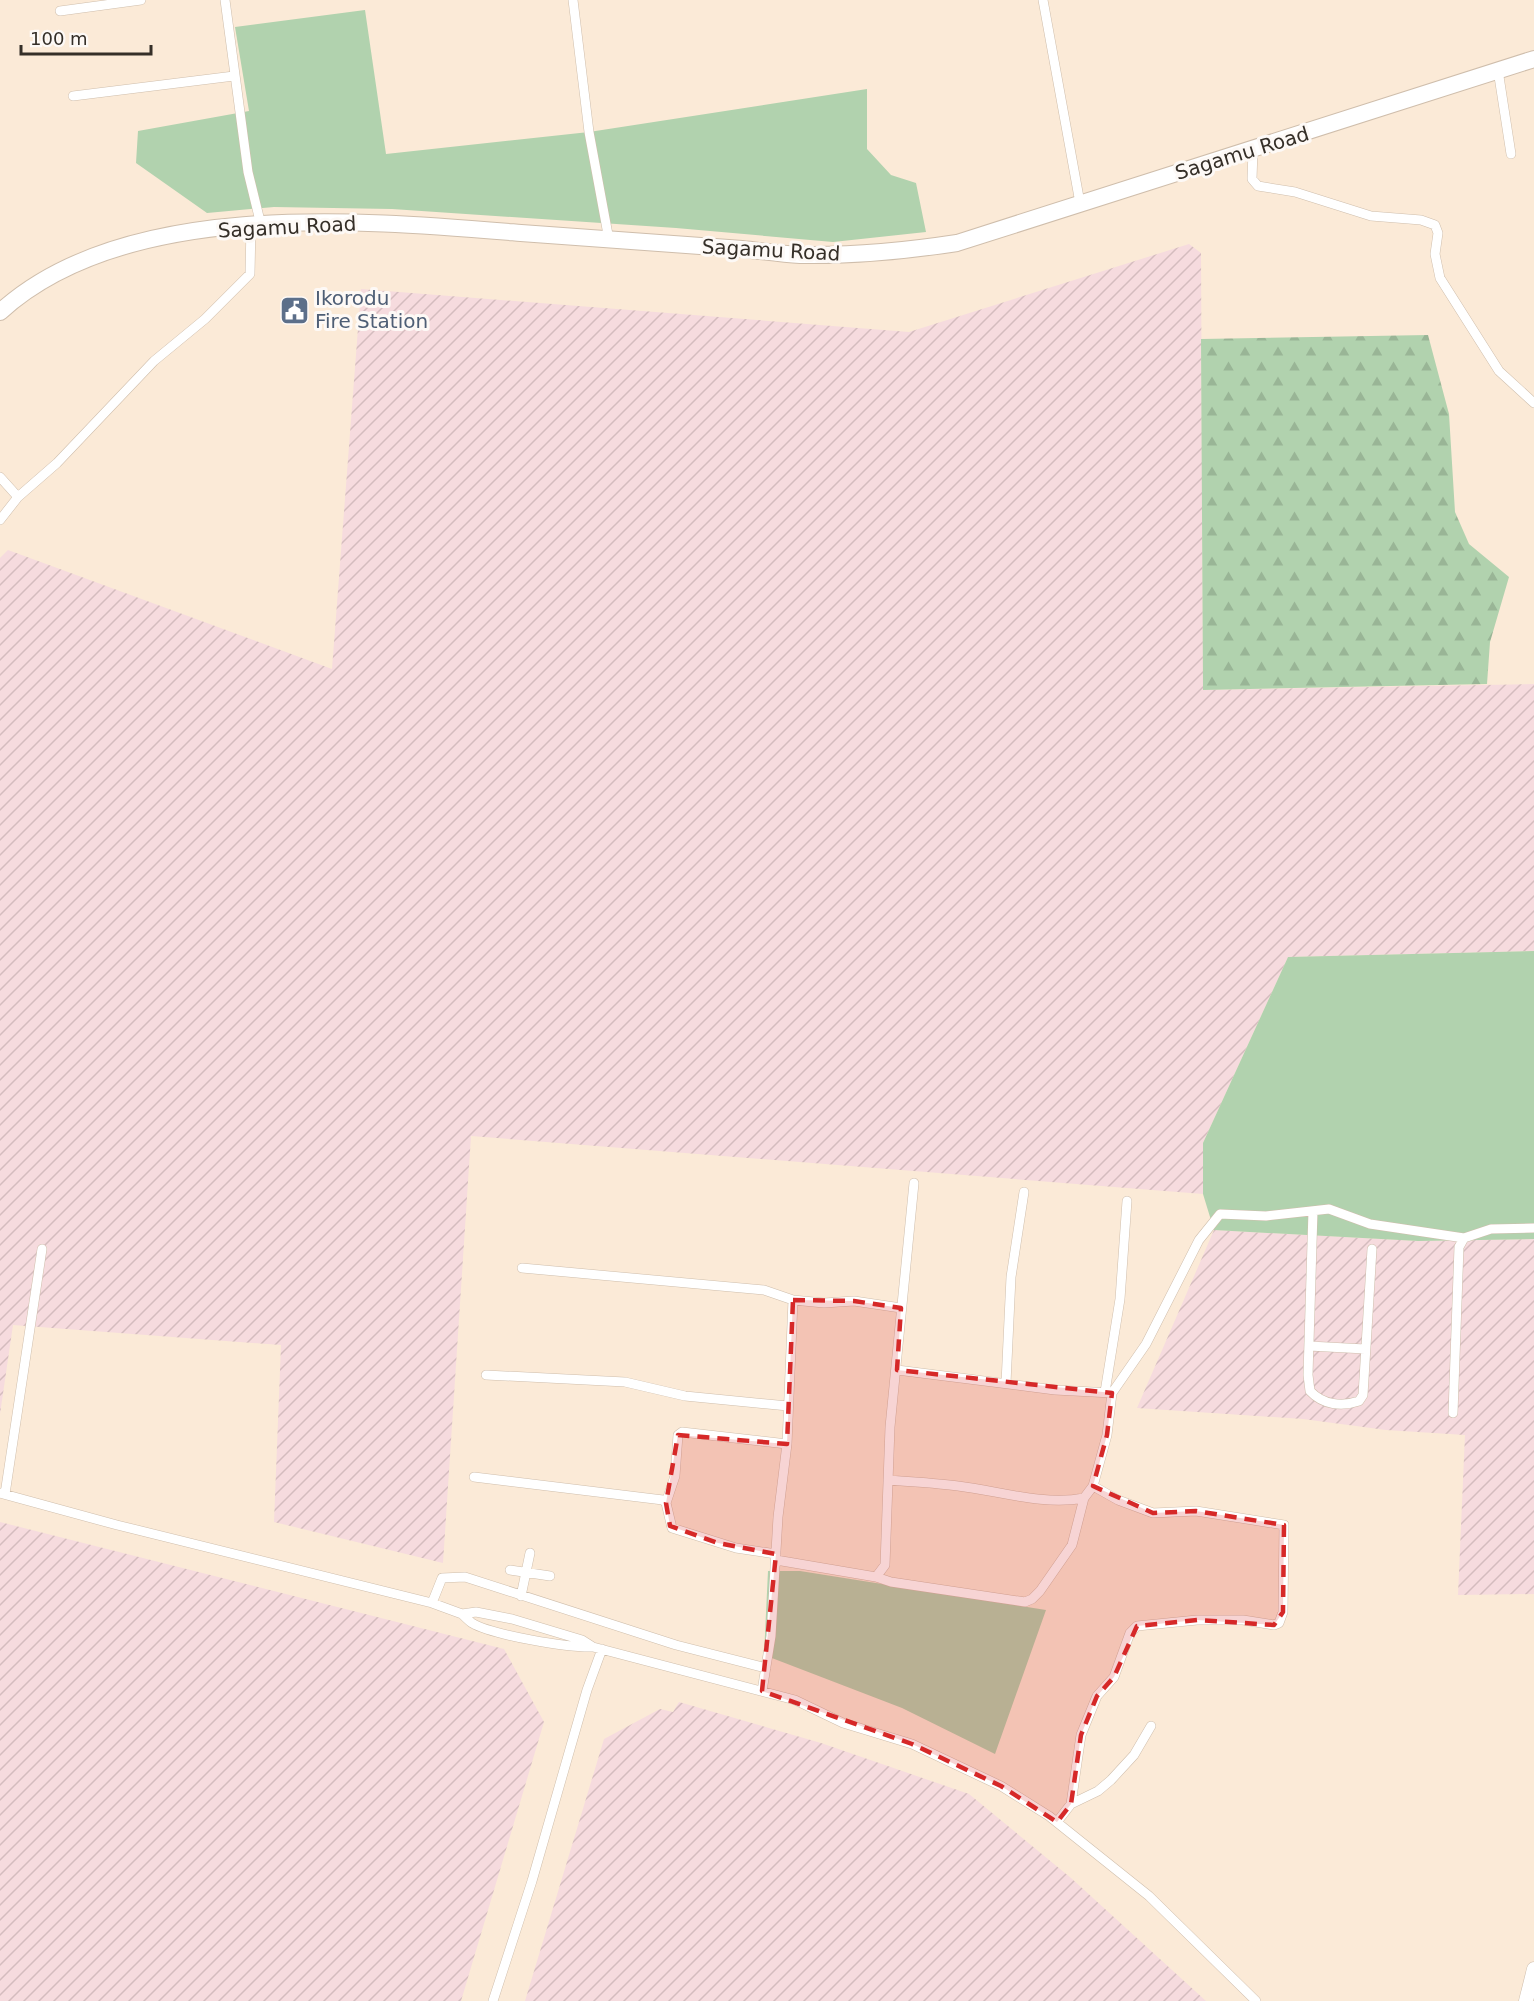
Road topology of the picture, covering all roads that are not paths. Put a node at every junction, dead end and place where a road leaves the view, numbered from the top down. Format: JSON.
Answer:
{"nodes":[{"id":1,"x":141,"y":0,"type":"edge"},
{"id":2,"x":225,"y":0,"type":"edge"},
{"id":3,"x":573,"y":0,"type":"edge"},
{"id":4,"x":1043,"y":0,"type":"edge"},
{"id":5,"x":60,"y":11,"type":"dead end"},
{"id":6,"x":1534,"y":59,"type":"edge"},
{"id":7,"x":1498,"y":70,"type":"junction"},
{"id":8,"x":234,"y":76,"type":"junction"},
{"id":9,"x":73,"y":96,"type":"dead end"},
{"id":10,"x":1253,"y":150,"type":"junction"},
{"id":11,"x":1511,"y":154,"type":"dead end"},
{"id":12,"x":1080,"y":203,"type":"junction"},
{"id":13,"x":256,"y":225,"type":"junction"},
{"id":14,"x":609,"y":240,"type":"junction"},
{"id":15,"x":0,"y":312,"type":"edge"},
{"id":16,"x":1534,"y":403,"type":"edge"},
{"id":17,"x":0,"y":477,"type":"edge"},
{"id":18,"x":18,"y":498,"type":"junction"},
{"id":19,"x":0,"y":520,"type":"edge"},
{"id":20,"x":914,"y":1183,"type":"dead end"},
{"id":21,"x":1024,"y":1192,"type":"dead end"},
{"id":22,"x":1127,"y":1201,"type":"dead end"},
{"id":23,"x":1313,"y":1211,"type":"junction"},
{"id":24,"x":1534,"y":1228,"type":"edge"},
{"id":25,"x":1464,"y":1238,"type":"junction"},
{"id":26,"x":42,"y":1249,"type":"dead end"},
{"id":27,"x":1372,"y":1250,"type":"dead end"},
{"id":28,"x":522,"y":1268,"type":"dead end"},
{"id":29,"x":793,"y":1300,"type":"junction"},
{"id":30,"x":901,"y":1308,"type":"junction"},
{"id":31,"x":1309,"y":1346,"type":"junction"},
{"id":32,"x":1365,"y":1349,"type":"junction"},
{"id":33,"x":897,"y":1370,"type":"junction"},
{"id":34,"x":486,"y":1375,"type":"dead end"},
{"id":35,"x":1006,"y":1383,"type":"junction"},
{"id":36,"x":1108,"y":1392,"type":"junction"},
{"id":37,"x":788,"y":1406,"type":"junction"},
{"id":38,"x":1453,"y":1413,"type":"dead end"},
{"id":39,"x":788,"y":1444,"type":"junction"},
{"id":40,"x":474,"y":1477,"type":"dead end"},
{"id":41,"x":888,"y":1480,"type":"junction"},
{"id":42,"x":1093,"y":1486,"type":"junction"},
{"id":43,"x":2,"y":1493,"type":"edge"},
{"id":44,"x":1084,"y":1498,"type":"junction"},
{"id":45,"x":666,"y":1503,"type":"junction"},
{"id":46,"x":530,"y":1553,"type":"dead end"},
{"id":47,"x":776,"y":1557,"type":"junction"},
{"id":48,"x":510,"y":1570,"type":"dead end"},
{"id":49,"x":526,"y":1571,"type":"junction"},
{"id":50,"x":550,"y":1576,"type":"dead end"},
{"id":51,"x":876,"y":1577,"type":"junction"},
{"id":52,"x":521,"y":1596,"type":"junction"},
{"id":53,"x":432,"y":1603,"type":"junction"},
{"id":54,"x":462,"y":1614,"type":"junction"},
{"id":55,"x":598,"y":1648,"type":"junction"},
{"id":56,"x":766,"y":1668,"type":"junction"},
{"id":57,"x":762,"y":1691,"type":"junction"},
{"id":58,"x":1151,"y":1726,"type":"dead end"},
{"id":59,"x":1071,"y":1804,"type":"junction"},
{"id":60,"x":1057,"y":1822,"type":"junction"},
{"id":61,"x":1534,"y":1969,"type":"edge"},
{"id":62,"x":493,"y":2001,"type":"edge"},
{"id":63,"x":1256,"y":2001,"type":"edge"},
{"id":64,"x":1526,"y":2001,"type":"edge"}],
"edges":[{"from":1,"to":5,"type":"street"},
{"from":2,"to":8,"type":"street"},
{"from":3,"to":14,"type":"street"},
{"from":4,"to":12,"type":"street"},
{"from":6,"to":7,"type":"highway","name":"Sagamu Road"},
{"from":7,"to":10,"type":"highway","name":"Sagamu Road"},
{"from":7,"to":11,"type":"street"},
{"from":8,"to":9,"type":"street"},
{"from":8,"to":13,"type":"street"},
{"from":10,"to":12,"type":"highway","name":"Sagamu Road"},
{"from":10,"to":16,"type":"street"},
{"from":12,"to":14,"type":"highway","name":"Sagamu Road"},
{"from":13,"to":14,"type":"highway","name":"Sagamu Road"},
{"from":13,"to":15,"type":"highway","name":"Sagamu Road"},
{"from":13,"to":18,"type":"street"},
{"from":17,"to":18,"type":"street"},
{"from":18,"to":19,"type":"street"},
{"from":20,"to":30,"type":"street"},
{"from":21,"to":35,"type":"street"},
{"from":22,"to":36,"type":"street"},
{"from":23,"to":25,"type":"street"},
{"from":23,"to":31,"type":"street"},
{"from":23,"to":36,"type":"street"},
{"from":24,"to":25,"type":"street"},
{"from":25,"to":38,"type":"street"},
{"from":26,"to":43,"type":"street"},
{"from":27,"to":32,"type":"street"},
{"from":28,"to":29,"type":"street"},
{"from":29,"to":30,"type":"street"},
{"from":29,"to":37,"type":"street"},
{"from":30,"to":33,"type":"street"},
{"from":31,"to":32,"type":"street"},
{"from":31,"to":32,"type":"street"},
{"from":33,"to":35,"type":"street"},
{"from":33,"to":41,"type":"street"},
{"from":34,"to":37,"type":"street"},
{"from":35,"to":36,"type":"street"},
{"from":36,"to":42,"type":"street"},
{"from":37,"to":39,"type":"street"},
{"from":39,"to":45,"type":"street"},
{"from":39,"to":47,"type":"street"},
{"from":40,"to":45,"type":"street"},
{"from":41,"to":44,"type":"street"},
{"from":41,"to":51,"type":"street"},
{"from":42,"to":44,"type":"street"},
{"from":42,"to":59,"type":"street"},
{"from":43,"to":53,"type":"street"},
{"from":44,"to":51,"type":"street"},
{"from":45,"to":47,"type":"street"},
{"from":46,"to":49,"type":"street"},
{"from":47,"to":51,"type":"street"},
{"from":47,"to":56,"type":"street"},
{"from":48,"to":49,"type":"street"},
{"from":49,"to":50,"type":"street"},
{"from":49,"to":52,"type":"street"},
{"from":52,"to":53,"type":"street"},
{"from":52,"to":56,"type":"street"},
{"from":53,"to":54,"type":"street"},
{"from":54,"to":55,"type":"street"},
{"from":54,"to":55,"type":"street"},
{"from":55,"to":57,"type":"street"},
{"from":55,"to":62,"type":"street"},
{"from":56,"to":57,"type":"street"},
{"from":57,"to":60,"type":"street"},
{"from":58,"to":59,"type":"street"},
{"from":59,"to":60,"type":"street"},
{"from":60,"to":63,"type":"street"},
{"from":61,"to":64,"type":"street"}]}
